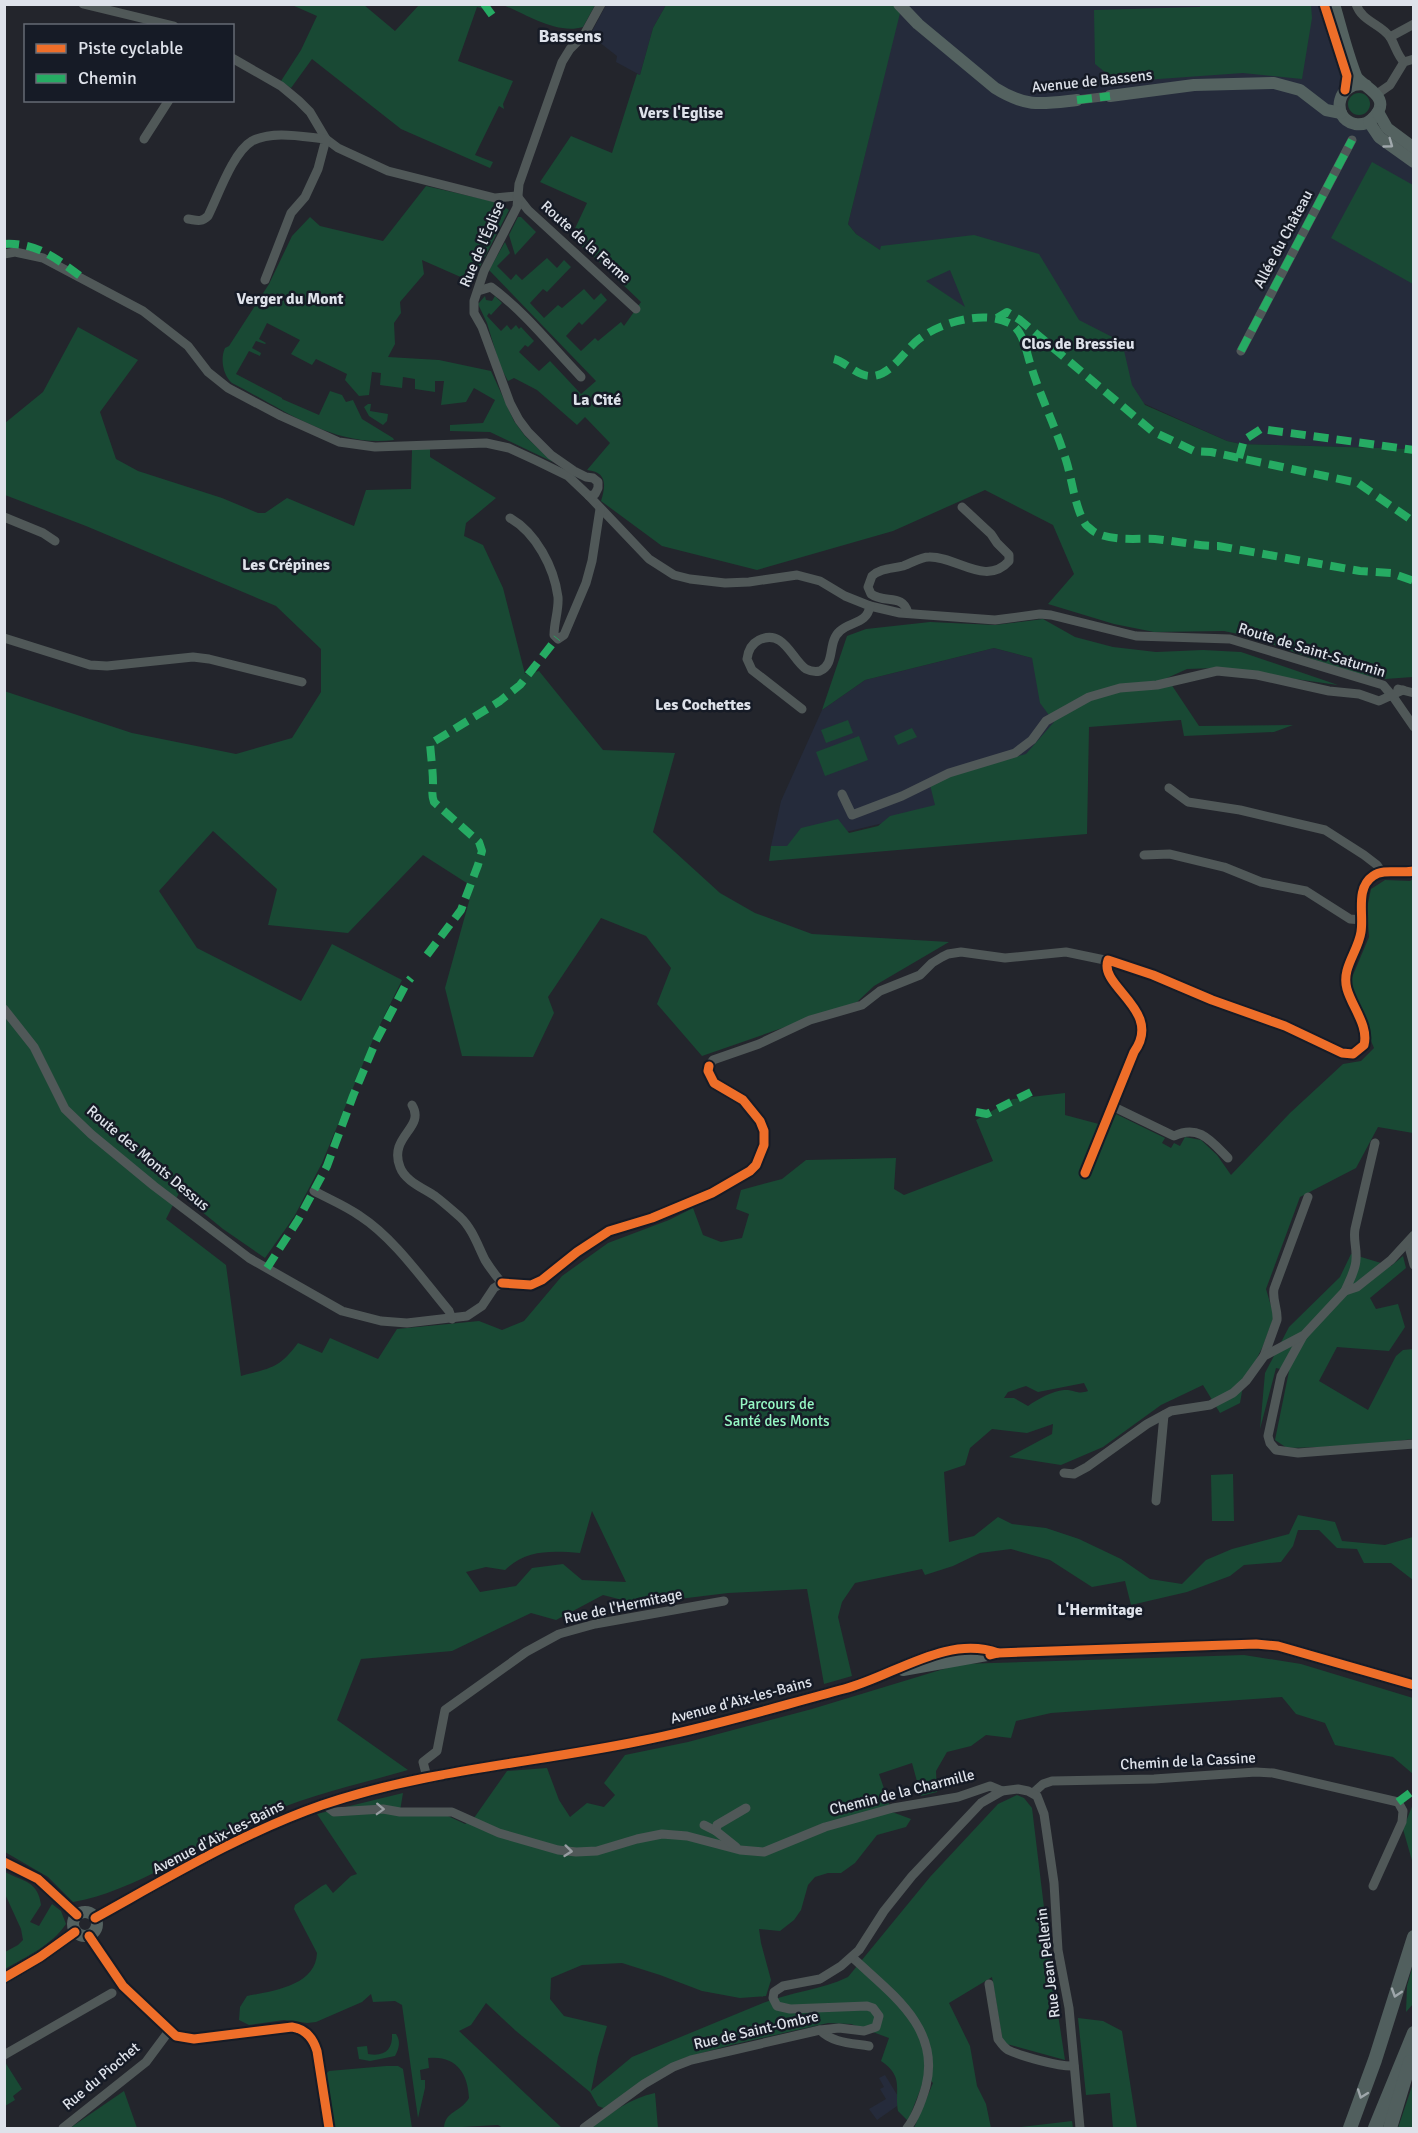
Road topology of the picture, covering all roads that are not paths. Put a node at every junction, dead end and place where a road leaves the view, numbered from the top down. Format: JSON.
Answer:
{"nodes":[{"id":1,"x":83,"y":4,"type":"edge"},
{"id":2,"x":601,"y":4,"type":"edge"},
{"id":3,"x":899,"y":4,"type":"edge"},
{"id":4,"x":1324,"y":4,"type":"edge"},
{"id":5,"x":1334,"y":4,"type":"edge"},
{"id":6,"x":1356,"y":4,"type":"edge"},
{"id":7,"x":166,"y":24,"type":"edge"},
{"id":8,"x":1413,"y":24,"type":"edge"},
{"id":9,"x":1390,"y":37,"type":"junction"},
{"id":10,"x":234,"y":59,"type":"edge"},
{"id":11,"x":1413,"y":59,"type":"edge"},
{"id":12,"x":1404,"y":62,"type":"junction"},
{"id":13,"x":1366,"y":86,"type":"junction"},
{"id":14,"x":1343,"y":94,"type":"junction"},
{"id":15,"x":1377,"y":94,"type":"junction"},
{"id":16,"x":1110,"y":96,"type":"joint"},
{"id":17,"x":1077,"y":100,"type":"joint"},
{"id":18,"x":168,"y":102,"type":"edge"},
{"id":19,"x":1318,"y":103,"type":"junction"},
{"id":20,"x":1378,"y":112,"type":"junction"},
{"id":21,"x":1341,"y":113,"type":"junction"},
{"id":22,"x":1369,"y":122,"type":"junction"},
{"id":23,"x":144,"y":139,"type":"dead end"},
{"id":24,"x":326,"y":139,"type":"junction"},
{"id":25,"x":1352,"y":140,"type":"dead end"},
{"id":26,"x":1413,"y":148,"type":"edge"},
{"id":27,"x":1413,"y":162,"type":"edge"},
{"id":28,"x":517,"y":196,"type":"junction"},
{"id":29,"x":188,"y":219,"type":"dead end"},
{"id":30,"x":4,"y":255,"type":"edge"},
{"id":31,"x":265,"y":279,"type":"dead end"},
{"id":32,"x":478,"y":291,"type":"junction"},
{"id":33,"x":636,"y":309,"type":"dead end"},
{"id":34,"x":1241,"y":351,"type":"dead end"},
{"id":35,"x":581,"y":377,"type":"dead end"},
{"id":36,"x":589,"y":496,"type":"junction"},
{"id":37,"x":962,"y":507,"type":"dead end"},
{"id":38,"x":600,"y":509,"type":"junction"},
{"id":39,"x":4,"y":517,"type":"edge"},
{"id":40,"x":510,"y":518,"type":"dead end"},
{"id":41,"x":55,"y":541,"type":"dead end"},
{"id":42,"x":870,"y":606,"type":"junction"},
{"id":43,"x":908,"y":613,"type":"junction"},
{"id":44,"x":4,"y":638,"type":"edge"},
{"id":45,"x":302,"y":682,"type":"dead end"},
{"id":46,"x":1413,"y":695,"type":"edge"},
{"id":47,"x":1392,"y":696,"type":"junction"},
{"id":48,"x":802,"y":710,"type":"dead end"},
{"id":49,"x":1413,"y":728,"type":"edge"},
{"id":50,"x":1169,"y":788,"type":"dead end"},
{"id":51,"x":842,"y":794,"type":"dead end"},
{"id":52,"x":1144,"y":855,"type":"dead end"},
{"id":53,"x":1413,"y":871,"type":"edge"},
{"id":54,"x":1382,"y":872,"type":"junction"},
{"id":55,"x":1362,"y":920,"type":"junction"},
{"id":56,"x":1108,"y":960,"type":"junction"},
{"id":57,"x":4,"y":1009,"type":"edge"},
{"id":58,"x":412,"y":1105,"type":"dead end"},
{"id":59,"x":1112,"y":1106,"type":"junction"},
{"id":60,"x":1375,"y":1143,"type":"dead end"},
{"id":61,"x":1228,"y":1158,"type":"dead end"},
{"id":62,"x":1085,"y":1173,"type":"dead end"},
{"id":63,"x":314,"y":1191,"type":"dead end"},
{"id":64,"x":1308,"y":1197,"type":"dead end"},
{"id":65,"x":1411,"y":1239,"type":"edge"},
{"id":66,"x":1413,"y":1265,"type":"edge"},
{"id":67,"x":502,"y":1283,"type":"junction"},
{"id":68,"x":1345,"y":1292,"type":"junction"},
{"id":69,"x":452,"y":1318,"type":"junction"},
{"id":70,"x":1304,"y":1335,"type":"junction"},
{"id":71,"x":1264,"y":1356,"type":"junction"},
{"id":72,"x":1164,"y":1415,"type":"junction"},
{"id":73,"x":1413,"y":1444,"type":"edge"},
{"id":74,"x":1064,"y":1473,"type":"dead end"},
{"id":75,"x":1156,"y":1501,"type":"dead end"},
{"id":76,"x":724,"y":1601,"type":"dead end"},
{"id":77,"x":1413,"y":1685,"type":"edge"},
{"id":78,"x":427,"y":1777,"type":"junction"},
{"id":79,"x":1002,"y":1791,"type":"junction"},
{"id":80,"x":1035,"y":1795,"type":"junction"},
{"id":81,"x":324,"y":1804,"type":"junction"},
{"id":82,"x":746,"y":1808,"type":"dead end"},
{"id":83,"x":704,"y":1825,"type":"dead end"},
{"id":84,"x":716,"y":1831,"type":"junction"},
{"id":85,"x":741,"y":1850,"type":"junction"},
{"id":86,"x":4,"y":1862,"type":"edge"},
{"id":87,"x":1373,"y":1886,"type":"dead end"},
{"id":88,"x":77,"y":1915,"type":"junction"},
{"id":89,"x":95,"y":1918,"type":"junction"},
{"id":90,"x":75,"y":1932,"type":"junction"},
{"id":91,"x":89,"y":1936,"type":"junction"},
{"id":92,"x":1413,"y":1937,"type":"edge"},
{"id":93,"x":852,"y":1957,"type":"junction"},
{"id":94,"x":4,"y":1978,"type":"edge"},
{"id":95,"x":989,"y":1984,"type":"dead end"},
{"id":96,"x":112,"y":1993,"type":"dead end"},
{"id":97,"x":820,"y":2030,"type":"junction"},
{"id":98,"x":169,"y":2031,"type":"junction"},
{"id":99,"x":1413,"y":2033,"type":"edge"},
{"id":100,"x":869,"y":2046,"type":"dead end"},
{"id":101,"x":1413,"y":2051,"type":"edge"},
{"id":102,"x":4,"y":2055,"type":"edge"},
{"id":103,"x":1074,"y":2066,"type":"junction"},
{"id":104,"x":63,"y":2128,"type":"edge"},
{"id":105,"x":329,"y":2128,"type":"edge"},
{"id":106,"x":584,"y":2128,"type":"edge"},
{"id":107,"x":908,"y":2128,"type":"edge"},
{"id":108,"x":1080,"y":2128,"type":"edge"},
{"id":109,"x":1350,"y":2128,"type":"edge"},
{"id":110,"x":1375,"y":2128,"type":"edge"},
{"id":111,"x":1390,"y":2128,"type":"edge"}],
"edges":[{"from":1,"to":7,"type":"street"},
{"from":2,"to":28,"type":"street","name":"Rue de l'Église"},
{"from":3,"to":17,"type":"main road","name":"Avenue de Bassens"},
{"from":4,"to":14,"type":"main road"},
{"from":5,"to":13,"type":"main road"},
{"from":6,"to":9,"type":"street"},
{"from":8,"to":9,"type":"street"},
{"from":9,"to":12,"type":"street"},
{"from":10,"to":24,"type":"street"},
{"from":11,"to":12,"type":"street"},
{"from":12,"to":15,"type":"street"},
{"from":13,"to":14,"type":"main road"},
{"from":13,"to":15,"type":"main road"},
{"from":14,"to":19,"type":"main road"},
{"from":14,"to":21,"type":"main road"},
{"from":15,"to":20,"type":"main road"},
{"from":16,"to":17,"type":"street","name":"Avenue de Bassens"},
{"from":16,"to":19,"type":"main road","name":"Avenue de Bassens"},
{"from":18,"to":23,"type":"street"},
{"from":19,"to":21,"type":"main road","name":"Avenue de Bassens"},
{"from":20,"to":22,"type":"main road"},
{"from":20,"to":26,"type":"main road"},
{"from":21,"to":22,"type":"main road"},
{"from":22,"to":27,"type":"main road","one_way":true},
{"from":24,"to":28,"type":"street"},
{"from":24,"to":29,"type":"street"},
{"from":24,"to":31,"type":"street"},
{"from":25,"to":34,"type":"street","name":"Allée du Château"},
{"from":28,"to":32,"type":"street","name":"Rue de l'Église"},
{"from":28,"to":33,"type":"street","name":"Route de la Ferme"},
{"from":30,"to":36,"type":"street","name":"Route de Saint-Saturnin"},
{"from":32,"to":35,"type":"street"},
{"from":32,"to":36,"type":"street","name":"Rue de l'Église"},
{"from":36,"to":38,"type":"street","name":"Route de Saint-Saturnin"},
{"from":37,"to":43,"type":"street"},
{"from":38,"to":40,"type":"street"},
{"from":38,"to":42,"type":"street","name":"Route de Saint-Saturnin"},
{"from":39,"to":41,"type":"street"},
{"from":42,"to":43,"type":"street","name":"Route de Saint-Saturnin"},
{"from":42,"to":48,"type":"street"},
{"from":43,"to":47,"type":"street","name":"Route de Saint-Saturnin"},
{"from":44,"to":45,"type":"street"},
{"from":46,"to":47,"type":"street"},
{"from":46,"to":47,"type":"street"},
{"from":47,"to":49,"type":"street"},
{"from":47,"to":51,"type":"street"},
{"from":50,"to":54,"type":"street"},
{"from":52,"to":55,"type":"street"},
{"from":53,"to":54,"type":"street"},
{"from":54,"to":55,"type":"street"},
{"from":55,"to":56,"type":"street"},
{"from":56,"to":59,"type":"street"},
{"from":56,"to":67,"type":"street"},
{"from":57,"to":69,"type":"street","name":"Route des Monts Dessus"},
{"from":58,"to":67,"type":"street"},
{"from":59,"to":61,"type":"street"},
{"from":59,"to":62,"type":"street"},
{"from":60,"to":68,"type":"street"},
{"from":63,"to":69,"type":"street"},
{"from":64,"to":71,"type":"street"},
{"from":65,"to":66,"type":"street"},
{"from":65,"to":68,"type":"street"},
{"from":67,"to":69,"type":"street","name":"Route des Monts Dessus"},
{"from":68,"to":70,"type":"street"},
{"from":70,"to":71,"type":"street"},
{"from":70,"to":73,"type":"street"},
{"from":71,"to":72,"type":"street"},
{"from":72,"to":74,"type":"street"},
{"from":72,"to":75,"type":"street"},
{"from":76,"to":78,"type":"street","name":"Rue de l'Hermitage"},
{"from":77,"to":78,"type":"main road","name":"Avenue d'Aix-les-Bains"},
{"from":78,"to":81,"type":"main road","name":"Avenue d'Aix-les-Bains"},
{"from":79,"to":80,"type":"street","name":"Chemin de la Cassine"},
{"from":79,"to":85,"type":"street","name":"Chemin de la Charmille"},
{"from":79,"to":93,"type":"street"},
{"from":80,"to":87,"type":"street","name":"Chemin de la Cassine"},
{"from":80,"to":103,"type":"street","name":"Rue Jean Pellerin"},
{"from":81,"to":85,"type":"street","name":"Chemin de la Charmille","one_way":true},
{"from":81,"to":89,"type":"main road","name":"Avenue d'Aix-les-Bains"},
{"from":82,"to":84,"type":"street"},
{"from":83,"to":84,"type":"street"},
{"from":84,"to":85,"type":"street"},
{"from":86,"to":88,"type":"main road"},
{"from":88,"to":89,"type":"main road"},
{"from":88,"to":90,"type":"main road"},
{"from":89,"to":91,"type":"main road"},
{"from":90,"to":91,"type":"main road"},
{"from":90,"to":94,"type":"main road"},
{"from":91,"to":98,"type":"street"},
{"from":92,"to":109,"type":"highway","one_way":true},
{"from":93,"to":97,"type":"street","name":"Rue de Saint-Ombre"},
{"from":93,"to":107,"type":"street"},
{"from":95,"to":103,"type":"street"},
{"from":96,"to":102,"type":"street"},
{"from":97,"to":100,"type":"street"},
{"from":97,"to":106,"type":"street","name":"Rue de Saint-Ombre"},
{"from":98,"to":104,"type":"street","name":"Rue du Piochet"},
{"from":98,"to":105,"type":"street"},
{"from":99,"to":110,"type":"highway"},
{"from":101,"to":111,"type":"highway"},
{"from":103,"to":108,"type":"street","name":"Rue Jean Pellerin"}]}
